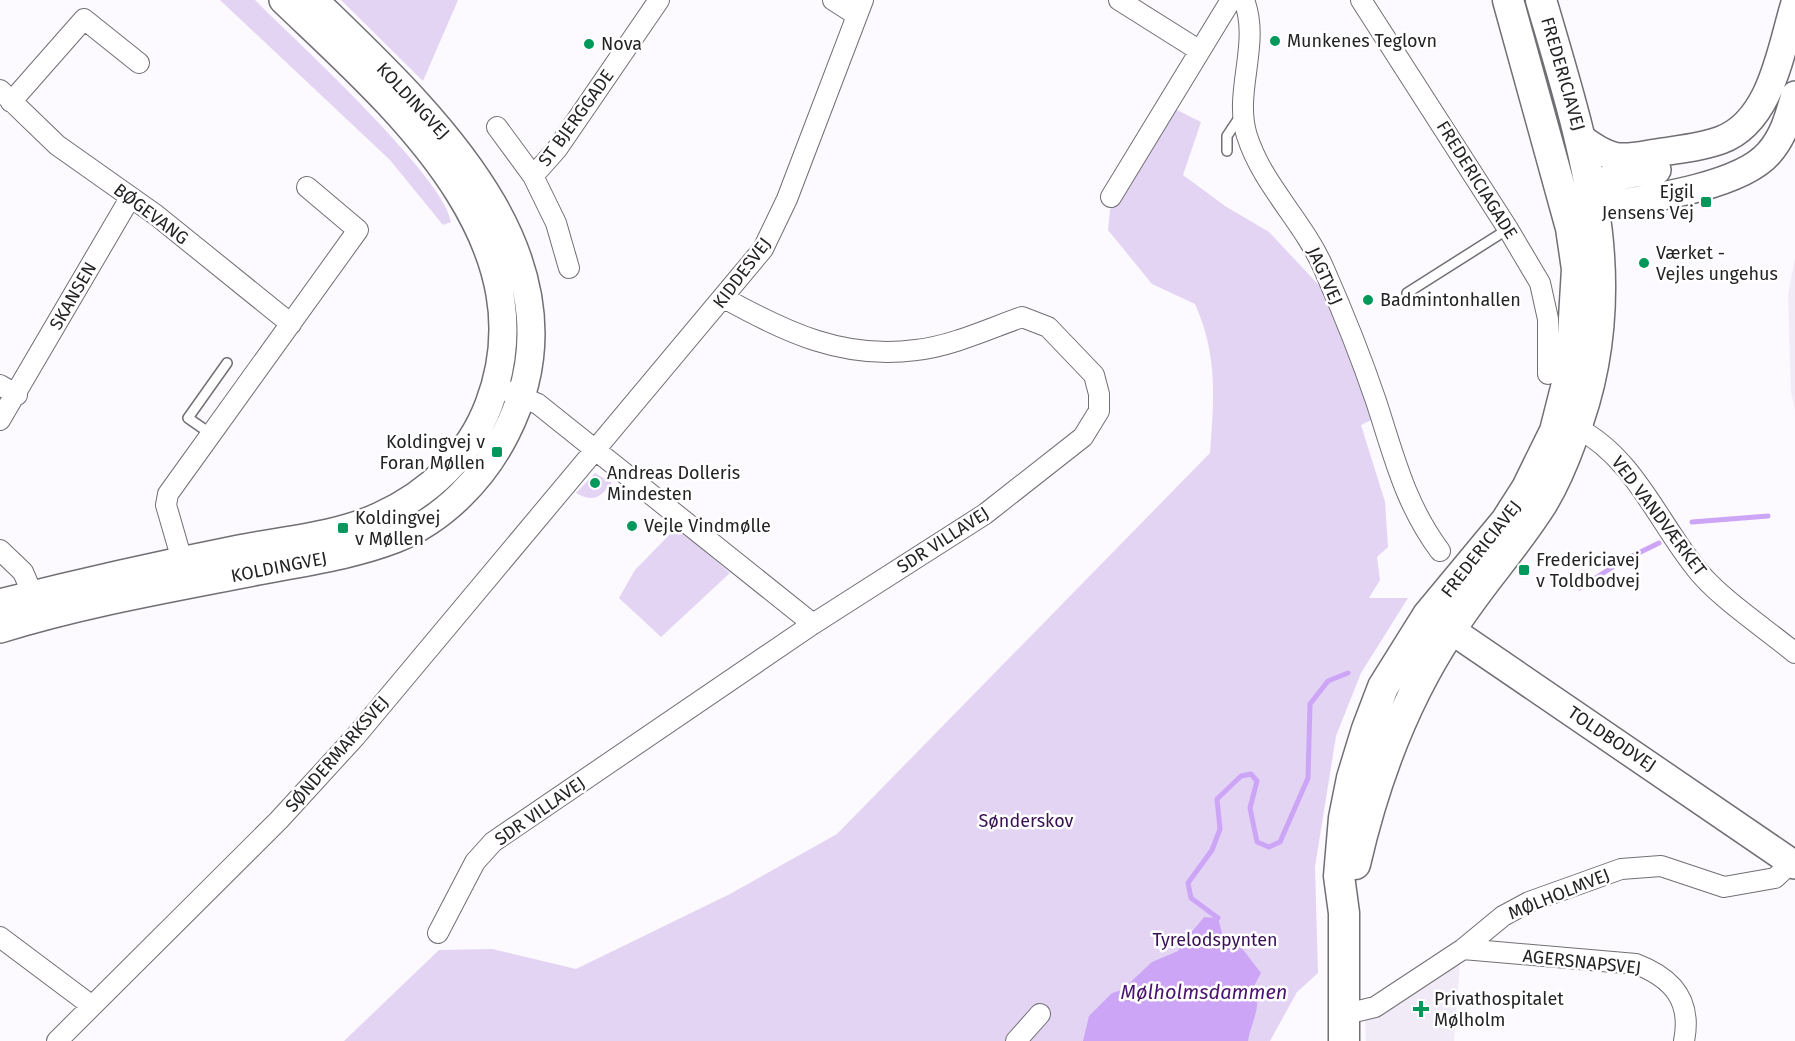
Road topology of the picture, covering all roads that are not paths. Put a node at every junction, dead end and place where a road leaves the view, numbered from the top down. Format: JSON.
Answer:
{"nodes":[{"id":1,"x":283,"y":0,"type":"edge"},
{"id":2,"x":314,"y":0,"type":"edge"},
{"id":3,"x":659,"y":0,"type":"edge"},
{"id":4,"x":833,"y":0,"type":"edge"},
{"id":5,"x":1119,"y":0,"type":"edge"},
{"id":6,"x":1231,"y":0,"type":"edge"},
{"id":7,"x":1244,"y":0,"type":"edge"},
{"id":8,"x":1361,"y":0,"type":"edge"},
{"id":9,"x":1508,"y":0,"type":"edge"},
{"id":10,"x":1519,"y":0,"type":"edge"},
{"id":11,"x":1541,"y":0,"type":"edge"},
{"id":12,"x":1795,"y":3,"type":"edge"},
{"id":13,"x":859,"y":7,"type":"edge"},
{"id":14,"x":1200,"y":51,"type":"junction"},
{"id":15,"x":139,"y":63,"type":"dead end"},
{"id":16,"x":1795,"y":95,"type":"edge"},
{"id":17,"x":6,"y":96,"type":"edge"},
{"id":18,"x":1243,"y":113,"type":"junction"},
{"id":19,"x":497,"y":127,"type":"dead end"},
{"id":20,"x":1738,"y":130,"type":"junction"},
{"id":21,"x":1581,"y":138,"type":"junction"},
{"id":22,"x":1227,"y":151,"type":"dead end"},
{"id":23,"x":1756,"y":164,"type":"junction"},
{"id":24,"x":533,"y":176,"type":"junction"},
{"id":25,"x":307,"y":187,"type":"dead end"},
{"id":26,"x":1111,"y":197,"type":"dead end"},
{"id":27,"x":1590,"y":197,"type":"junction"},
{"id":28,"x":1656,"y":197,"type":"junction"},
{"id":29,"x":130,"y":198,"type":"junction"},
{"id":30,"x":1570,"y":225,"type":"junction"},
{"id":31,"x":1508,"y":229,"type":"junction"},
{"id":32,"x":568,"y":268,"type":"dead end"},
{"id":33,"x":1407,"y":293,"type":"dead end"},
{"id":34,"x":724,"y":298,"type":"junction"},
{"id":35,"x":291,"y":324,"type":"junction"},
{"id":36,"x":227,"y":363,"type":"dead end"},
{"id":37,"x":1548,"y":374,"type":"dead end"},
{"id":38,"x":496,"y":387,"type":"junction"},
{"id":39,"x":8,"y":390,"type":"edge"},
{"id":40,"x":522,"y":396,"type":"junction"},
{"id":41,"x":0,"y":420,"type":"edge"},
{"id":42,"x":1576,"y":428,"type":"junction"},
{"id":43,"x":211,"y":435,"type":"junction"},
{"id":44,"x":597,"y":450,"type":"junction"},
{"id":45,"x":0,"y":550,"type":"edge"},
{"id":46,"x":1440,"y":551,"type":"dead end"},
{"id":47,"x":186,"y":573,"type":"junction"},
{"id":48,"x":33,"y":595,"type":"junction"},
{"id":49,"x":0,"y":603,"type":"edge"},
{"id":50,"x":1439,"y":622,"type":"junction"},
{"id":51,"x":813,"y":624,"type":"junction"},
{"id":52,"x":0,"y":629,"type":"edge"},
{"id":53,"x":1795,"y":653,"type":"edge"},
{"id":54,"x":1793,"y":864,"type":"edge"},
{"id":55,"x":438,"y":933,"type":"dead end"},
{"id":56,"x":0,"y":938,"type":"edge"},
{"id":57,"x":1462,"y":949,"type":"junction"},
{"id":58,"x":92,"y":1006,"type":"junction"},
{"id":59,"x":1040,"y":1014,"type":"dead end"},
{"id":60,"x":1347,"y":1032,"type":"edge"},
{"id":61,"x":57,"y":1041,"type":"edge"},
{"id":62,"x":1016,"y":1041,"type":"edge"},
{"id":63,"x":1684,"y":1041,"type":"edge"}],
"edges":[{"from":1,"to":38,"type":"main road","name":"KOLDINGVEJ"},
{"from":2,"to":40,"type":"main road","name":"KOLDINGVEJ"},
{"from":3,"to":24,"type":"street","name":"ST BJERGGADE"},
{"from":4,"to":13,"type":"street"},
{"from":5,"to":14,"type":"street"},
{"from":6,"to":14,"type":"street"},
{"from":7,"to":18,"type":"street","name":"JAGTVEJ"},
{"from":8,"to":31,"type":"street","name":"FREDERICIAGADE"},
{"from":9,"to":30,"type":"main road","name":"FREDERICIAVEJ"},
{"from":10,"to":27,"type":"main road"},
{"from":11,"to":21,"type":"main road","name":"FREDERICIAVEJ"},
{"from":12,"to":20,"type":"main road"},
{"from":13,"to":34,"type":"street","name":"KIDDESVEJ"},
{"from":14,"to":26,"type":"street"},
{"from":15,"to":17,"type":"street","name":"BØGEVANG"},
{"from":16,"to":23,"type":"main road"},
{"from":17,"to":29,"type":"street","name":"BØGEVANG"},
{"from":18,"to":22,"type":"lane"},
{"from":18,"to":46,"type":"street","name":"JAGTVEJ"},
{"from":19,"to":24,"type":"street","name":"ST BJERGGADE"},
{"from":20,"to":21,"type":"main road"},
{"from":20,"to":27,"type":"main road"},
{"from":21,"to":27,"type":"main road","name":"FREDERICIAVEJ"},
{"from":23,"to":28,"type":"main road"},
{"from":23,"to":28,"type":"lane"},
{"from":24,"to":32,"type":"street","name":"ST BJERGGADE"},
{"from":25,"to":35,"type":"street"},
{"from":27,"to":28,"type":"main road"},
{"from":27,"to":30,"type":"main road"},
{"from":27,"to":42,"type":"main road","name":"FREDERICIAVEJ"},
{"from":29,"to":35,"type":"street","name":"BØGEVANG"},
{"from":29,"to":39,"type":"street","name":"SKANSEN"},
{"from":30,"to":50,"type":"main road","name":"FREDERICIAVEJ"},
{"from":31,"to":33,"type":"lane"},
{"from":31,"to":37,"type":"street","name":"FREDERICIAGADE"},
{"from":34,"to":44,"type":"street","name":"KIDDESVEJ"},
{"from":34,"to":51,"type":"street","name":"SDR VILLAVEJ"},
{"from":35,"to":43,"type":"street"},
{"from":36,"to":43,"type":"lane"},
{"from":38,"to":40,"type":"street"},
{"from":38,"to":47,"type":"main road","name":"KOLDINGVEJ"},
{"from":39,"to":41,"type":"street","name":"SKANSEN"},
{"from":40,"to":44,"type":"street"},
{"from":40,"to":47,"type":"main road","name":"KOLDINGVEJ"},
{"from":42,"to":50,"type":"main road","name":"FREDERICIAVEJ"},
{"from":42,"to":53,"type":"street","name":"VED VANDVÆRKET"},
{"from":43,"to":47,"type":"street"},
{"from":44,"to":51,"type":"street"},
{"from":44,"to":58,"type":"street","name":"SØNDERMARKSVEJ"},
{"from":45,"to":48,"type":"street"},
{"from":47,"to":48,"type":"main road","name":"KOLDINGVEJ"},
{"from":47,"to":52,"type":"main road","name":"KOLDINGVEJ"},
{"from":48,"to":49,"type":"main road","name":"KOLDINGVEJ"},
{"from":50,"to":54,"type":"main road","name":"TOLDBODVEJ"},
{"from":50,"to":60,"type":"main road","name":"FREDERICIAVEJ"},
{"from":51,"to":55,"type":"street","name":"SDR VILLAVEJ"},
{"from":54,"to":57,"type":"street","name":"MØLHOLMVEJ"},
{"from":56,"to":58,"type":"street"},
{"from":57,"to":60,"type":"street","name":"MØLHOLMVEJ"},
{"from":57,"to":63,"type":"street","name":"AGERSNAPSVEJ"},
{"from":58,"to":61,"type":"street","name":"SØNDERMARKSVEJ"},
{"from":59,"to":62,"type":"street"}]}
